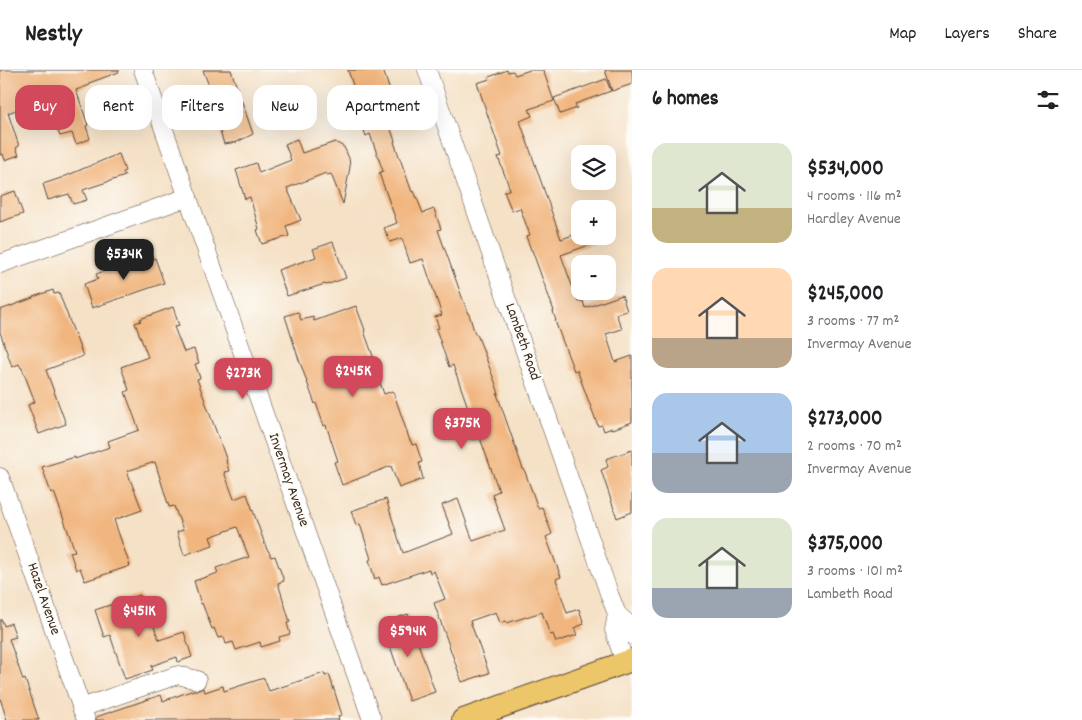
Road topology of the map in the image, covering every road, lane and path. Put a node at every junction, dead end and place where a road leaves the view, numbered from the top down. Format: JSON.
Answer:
{"nodes":[{"id":1,"x":143,"y":70,"type":"edge"},
{"id":2,"x":427,"y":70,"type":"edge"},
{"id":3,"x":188,"y":197,"type":"junction"},
{"id":4,"x":0,"y":264,"type":"edge"},
{"id":5,"x":0,"y":477,"type":"edge"},
{"id":6,"x":617,"y":614,"type":"junction"},
{"id":7,"x":632,"y":635,"type":"edge"},
{"id":8,"x":628,"y":662,"type":"edge"},
{"id":9,"x":197,"y":680,"type":"dead end"},
{"id":10,"x":84,"y":714,"type":"edge"},
{"id":11,"x":372,"y":720,"type":"edge"},
{"id":12,"x":463,"y":720,"type":"edge"}],
"edges":[{"from":1,"to":3,"type":"street","name":"Invermay Avenue"},
{"from":2,"to":6,"type":"street","name":"Lambeth Road"},
{"from":3,"to":4,"type":"street"},
{"from":3,"to":11,"type":"street","name":"Invermay Avenue"},
{"from":5,"to":10,"type":"street","name":"Hazel Avenue"},
{"from":6,"to":7,"type":"street","name":"Lambeth Road"},
{"from":6,"to":8,"type":"street","name":"Lambeth Road"},
{"from":8,"to":12,"type":"main road"},
{"from":9,"to":10,"type":"street"}]}
